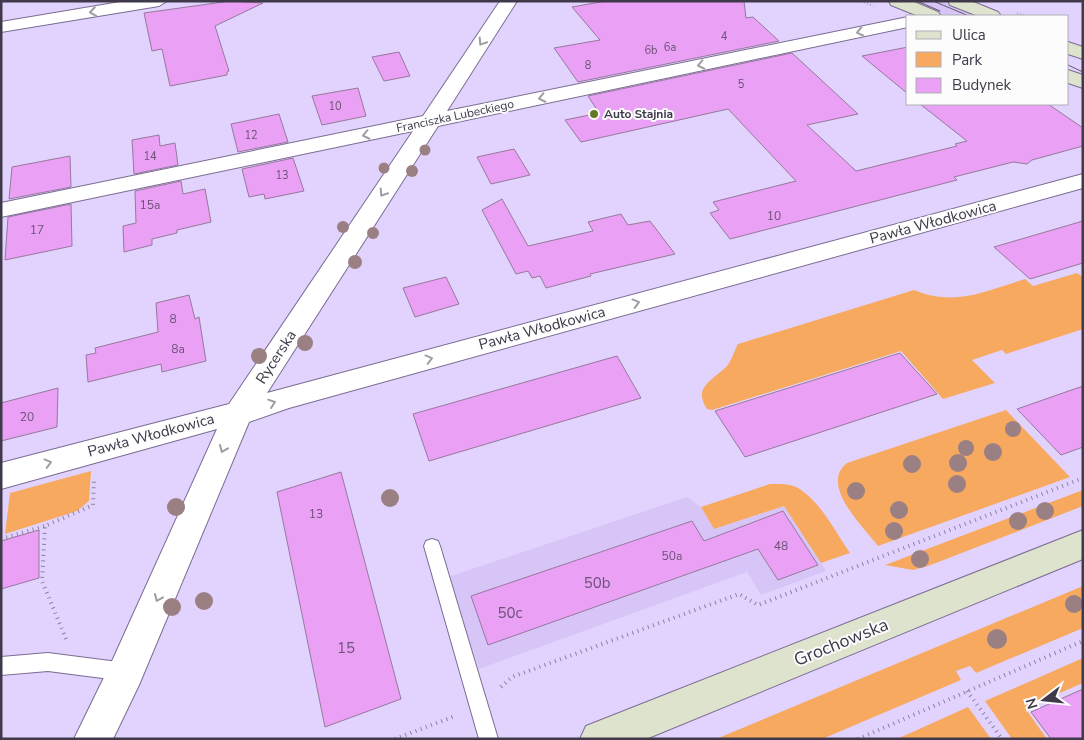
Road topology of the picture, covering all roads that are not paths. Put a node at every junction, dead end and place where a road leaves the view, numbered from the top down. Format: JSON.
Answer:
{"nodes":[{"id":1,"x":158,"y":1,"type":"edge"},
{"id":2,"x":508,"y":1,"type":"edge"},
{"id":3,"x":897,"y":1,"type":"edge"},
{"id":4,"x":956,"y":1,"type":"edge"},
{"id":5,"x":930,"y":15,"type":"edge"},
{"id":6,"x":990,"y":15,"type":"edge"},
{"id":7,"x":906,"y":22,"type":"edge"},
{"id":8,"x":1,"y":27,"type":"edge"},
{"id":9,"x":1069,"y":48,"type":"edge"},
{"id":10,"x":1083,"y":54,"type":"edge"},
{"id":11,"x":1069,"y":76,"type":"edge"},
{"id":12,"x":1083,"y":82,"type":"edge"},
{"id":13,"x":430,"y":121,"type":"junction"},
{"id":14,"x":1083,"y":181,"type":"edge"},
{"id":15,"x":1,"y":210,"type":"edge"},
{"id":16,"x":238,"y":414,"type":"junction"},
{"id":17,"x":1,"y":476,"type":"edge"},
{"id":18,"x":1083,"y":544,"type":"edge"},
{"id":19,"x":432,"y":546,"type":"dead end"},
{"id":20,"x":1,"y":666,"type":"edge"},
{"id":21,"x":126,"y":672,"type":"junction"},
{"id":22,"x":93,"y":739,"type":"edge"},
{"id":23,"x":489,"y":739,"type":"edge"},
{"id":24,"x":599,"y":739,"type":"edge"}],
"edges":[{"from":1,"to":8,"type":"street","one_way":true},
{"from":2,"to":13,"type":"street","name":"Rycerska","one_way":true},
{"from":3,"to":5,"type":"street"},
{"from":4,"to":6,"type":"street"},
{"from":7,"to":13,"type":"street","name":"Franciszka Lubeckiego","one_way":true},
{"from":9,"to":10,"type":"street"},
{"from":11,"to":12,"type":"street"},
{"from":13,"to":15,"type":"street","name":"Franciszka Lubeckiego","one_way":true},
{"from":13,"to":16,"type":"street","name":"Rycerska","one_way":true},
{"from":16,"to":14,"type":"street","name":"Pawła Włodkowica","one_way":true},
{"from":17,"to":16,"type":"street","name":"Pawła Włodkowica","one_way":true},
{"from":16,"to":21,"type":"street","name":"Rycerska","one_way":true},
{"from":18,"to":24,"type":"street","name":"Grochowska"},
{"from":19,"to":23,"type":"lane"},
{"from":20,"to":21,"type":"lane"},
{"from":21,"to":22,"type":"street","name":"Rycerska"}]}
